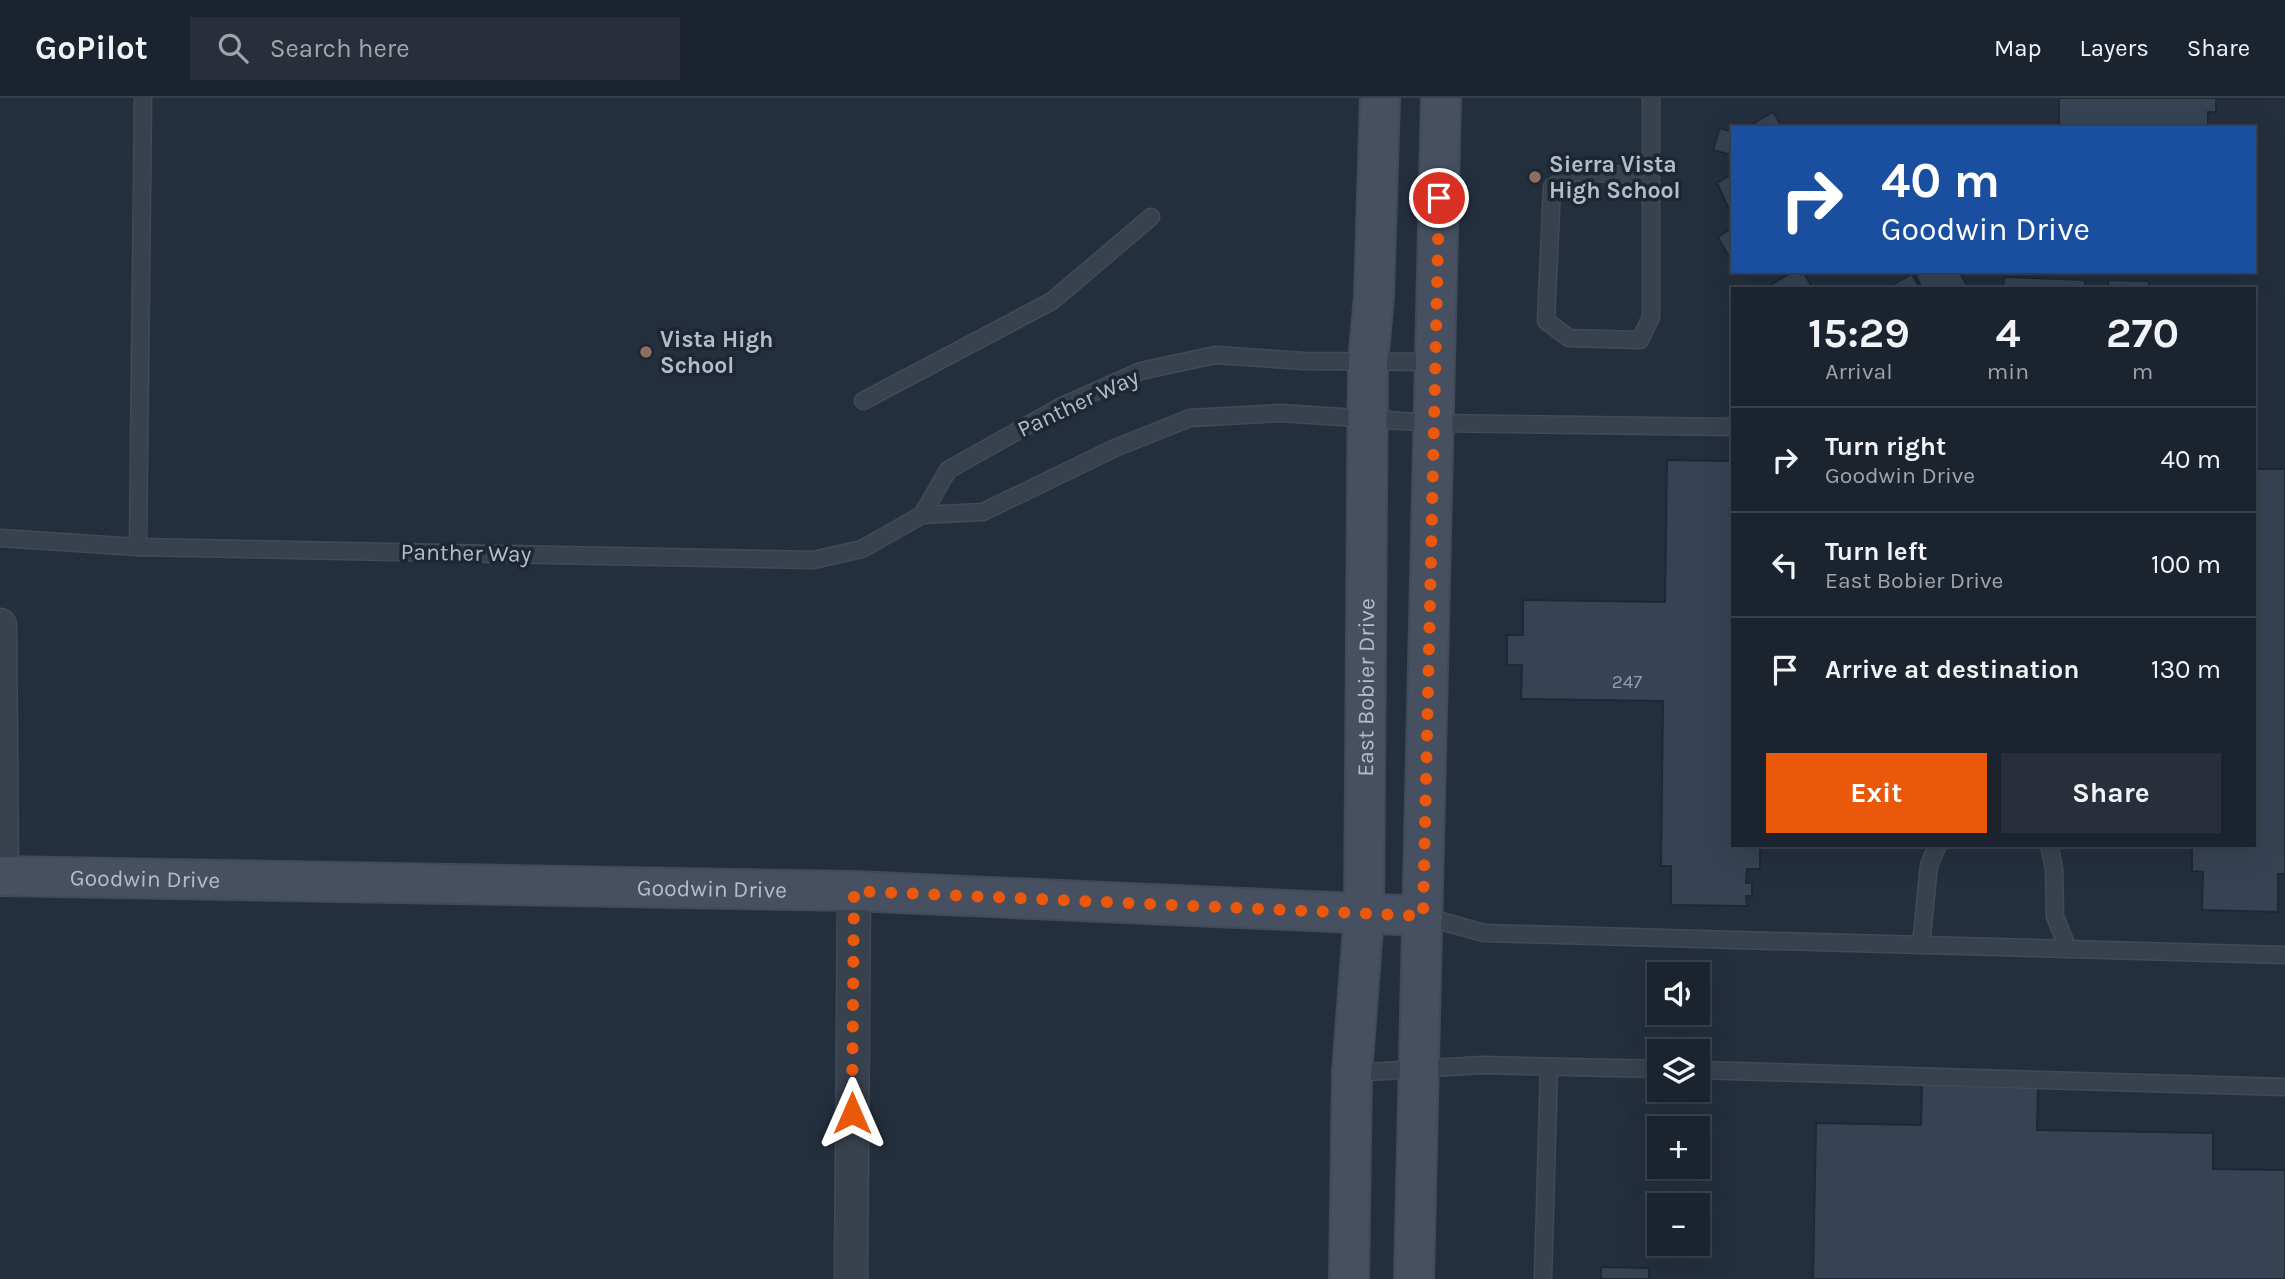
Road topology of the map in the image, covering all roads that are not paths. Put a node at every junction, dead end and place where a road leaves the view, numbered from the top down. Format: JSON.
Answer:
{"nodes":[{"id":1,"x":144,"y":98,"type":"edge"},
{"id":2,"x":1380,"y":98,"type":"edge"},
{"id":3,"x":1441,"y":98,"type":"edge"},
{"id":4,"x":1651,"y":98,"type":"edge"},
{"id":5,"x":1649,"y":176,"type":"junction"},
{"id":6,"x":1151,"y":217,"type":"dead end"},
{"id":7,"x":1368,"y":362,"type":"junction"},
{"id":8,"x":1436,"y":362,"type":"junction"},
{"id":9,"x":863,"y":401,"type":"dead end"},
{"id":10,"x":1367,"y":419,"type":"junction"},
{"id":11,"x":1433,"y":423,"type":"junction"},
{"id":12,"x":1731,"y":427,"type":"edge"},
{"id":13,"x":922,"y":515,"type":"junction"},
{"id":14,"x":0,"y":538,"type":"edge"},
{"id":15,"x":138,"y":547,"type":"junction"},
{"id":16,"x":0,"y":625,"type":"edge"},
{"id":17,"x":1937,"y":847,"type":"edge"},
{"id":18,"x":2049,"y":847,"type":"edge"},
{"id":19,"x":1,"y":876,"type":"edge"},
{"id":20,"x":854,"y":891,"type":"junction"},
{"id":21,"x":1364,"y":915,"type":"junction"},
{"id":22,"x":1423,"y":916,"type":"junction"},
{"id":23,"x":1921,"y":945,"type":"junction"},
{"id":24,"x":2068,"y":949,"type":"junction"},
{"id":25,"x":2285,"y":955,"type":"edge"},
{"id":26,"x":1549,"y":1067,"type":"junction"},
{"id":27,"x":1419,"y":1068,"type":"junction"},
{"id":28,"x":1647,"y":1069,"type":"edge"},
{"id":29,"x":1710,"y":1070,"type":"edge"},
{"id":30,"x":1352,"y":1073,"type":"junction"},
{"id":31,"x":2285,"y":1087,"type":"edge"},
{"id":32,"x":851,"y":1279,"type":"edge"},
{"id":33,"x":1349,"y":1279,"type":"edge"},
{"id":34,"x":1414,"y":1279,"type":"edge"},
{"id":35,"x":1543,"y":1279,"type":"edge"}],
"edges":[{"from":1,"to":15,"type":"lane"},
{"from":2,"to":7,"type":"main road","name":"East Bobier Drive"},
{"from":3,"to":8,"type":"main road"},
{"from":4,"to":5,"type":"lane"},
{"from":5,"to":5,"type":"lane"},
{"from":6,"to":9,"type":"lane"},
{"from":7,"to":8,"type":"lane","name":"Panther Way"},
{"from":7,"to":10,"type":"main road","name":"East Bobier Drive"},
{"from":7,"to":13,"type":"lane","name":"Panther Way"},
{"from":8,"to":11,"type":"main road"},
{"from":10,"to":11,"type":"lane","name":"Panther Way"},
{"from":10,"to":13,"type":"lane","name":"Panther Way"},
{"from":10,"to":21,"type":"main road","name":"East Bobier Drive"},
{"from":11,"to":12,"type":"lane","name":"Panther Way"},
{"from":11,"to":22,"type":"main road"},
{"from":13,"to":15,"type":"lane","name":"Panther Way"},
{"from":14,"to":15,"type":"lane","name":"Panther Way"},
{"from":16,"to":19,"type":"street"},
{"from":17,"to":23,"type":"lane"},
{"from":18,"to":24,"type":"lane"},
{"from":19,"to":20,"type":"main road","name":"Goodwin Drive"},
{"from":20,"to":21,"type":"main road","name":"Goodwin Drive"},
{"from":20,"to":32,"type":"street"},
{"from":21,"to":22,"type":"main road","name":"Goodwin Drive"},
{"from":21,"to":30,"type":"main road","name":"East Bobier Drive"},
{"from":22,"to":23,"type":"lane"},
{"from":22,"to":27,"type":"main road"},
{"from":23,"to":24,"type":"lane"},
{"from":24,"to":25,"type":"lane"},
{"from":26,"to":27,"type":"lane"},
{"from":26,"to":28,"type":"lane"},
{"from":26,"to":35,"type":"lane"},
{"from":27,"to":30,"type":"lane"},
{"from":27,"to":34,"type":"main road"},
{"from":29,"to":31,"type":"lane"},
{"from":30,"to":33,"type":"main road","name":"East Bobier Drive"}]}
